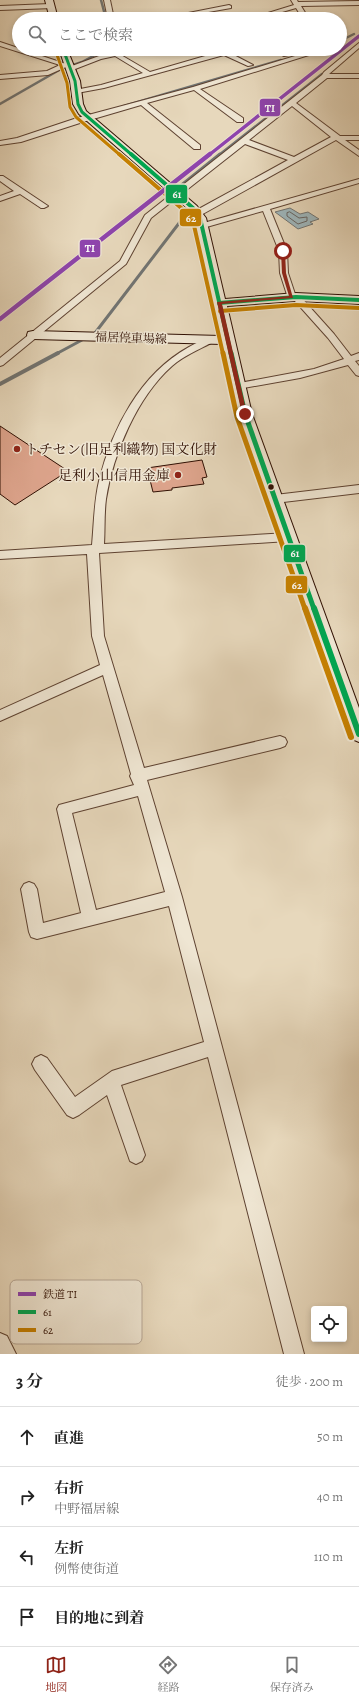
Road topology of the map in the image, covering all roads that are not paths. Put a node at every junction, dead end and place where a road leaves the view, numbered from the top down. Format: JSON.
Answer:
{"nodes":[{"id":1,"x":108,"y":0,"type":"edge"},
{"id":2,"x":359,"y":2,"type":"edge"},
{"id":3,"x":50,"y":3,"type":"edge"},
{"id":4,"x":296,"y":3,"type":"edge"},
{"id":5,"x":229,"y":7,"type":"dead end"},
{"id":6,"x":0,"y":8,"type":"edge"},
{"id":7,"x":110,"y":12,"type":"edge"},
{"id":8,"x":200,"y":12,"type":"edge"},
{"id":9,"x":271,"y":12,"type":"edge"},
{"id":10,"x":302,"y":12,"type":"edge"},
{"id":11,"x":0,"y":44,"type":"edge"},
{"id":12,"x":358,"y":46,"type":"edge"},
{"id":13,"x":12,"y":48,"type":"edge"},
{"id":14,"x":347,"y":55,"type":"edge"},
{"id":15,"x":36,"y":56,"type":"edge"},
{"id":16,"x":65,"y":56,"type":"edge"},
{"id":17,"x":102,"y":56,"type":"edge"},
{"id":18,"x":111,"y":56,"type":"edge"},
{"id":19,"x":119,"y":56,"type":"edge"},
{"id":20,"x":214,"y":56,"type":"edge"},
{"id":21,"x":231,"y":56,"type":"edge"},
{"id":22,"x":302,"y":56,"type":"edge"},
{"id":23,"x":346,"y":56,"type":"edge"},
{"id":24,"x":99,"y":58,"type":"junction"},
{"id":25,"x":250,"y":65,"type":"dead end"},
{"id":26,"x":69,"y":67,"type":"junction"},
{"id":27,"x":149,"y":74,"type":"junction"},
{"id":28,"x":325,"y":74,"type":"junction"},
{"id":29,"x":359,"y":74,"type":"edge"},
{"id":30,"x":0,"y":77,"type":"edge"},
{"id":31,"x":195,"y":88,"type":"junction"},
{"id":32,"x":77,"y":91,"type":"junction"},
{"id":33,"x":141,"y":102,"type":"junction"},
{"id":34,"x":292,"y":103,"type":"junction"},
{"id":35,"x":88,"y":118,"type":"junction"},
{"id":36,"x":240,"y":120,"type":"dead end"},
{"id":37,"x":338,"y":137,"type":"junction"},
{"id":38,"x":359,"y":138,"type":"edge"},
{"id":39,"x":244,"y":141,"type":"junction"},
{"id":40,"x":0,"y":143,"type":"edge"},
{"id":41,"x":197,"y":147,"type":"dead end"},
{"id":42,"x":359,"y":154,"type":"edge"},
{"id":43,"x":294,"y":160,"type":"junction"},
{"id":44,"x":0,"y":178,"type":"edge"},
{"id":45,"x":359,"y":181,"type":"edge"},
{"id":46,"x":20,"y":191,"type":"junction"},
{"id":47,"x":178,"y":195,"type":"junction"},
{"id":48,"x":0,"y":199,"type":"edge"},
{"id":49,"x":44,"y":206,"type":"dead end"},
{"id":50,"x":266,"y":208,"type":"junction"},
{"id":51,"x":198,"y":213,"type":"junction"},
{"id":52,"x":203,"y":226,"type":"junction"},
{"id":53,"x":294,"y":297,"type":"junction"},
{"id":54,"x":359,"y":300,"type":"edge"},
{"id":55,"x":219,"y":302,"type":"junction"},
{"id":56,"x":33,"y":335,"type":"junction"},
{"id":57,"x":228,"y":340,"type":"junction"},
{"id":58,"x":208,"y":341,"type":"junction"},
{"id":59,"x":355,"y":358,"type":"edge"},
{"id":60,"x":0,"y":363,"type":"edge"},
{"id":61,"x":359,"y":373,"type":"edge"},
{"id":62,"x":238,"y":386,"type":"junction"},
{"id":63,"x":359,"y":489,"type":"edge"},
{"id":64,"x":275,"y":499,"type":"junction"},
{"id":65,"x":288,"y":537,"type":"junction"},
{"id":66,"x":96,"y":549,"type":"junction"},
{"id":67,"x":0,"y":554,"type":"edge"},
{"id":68,"x":106,"y":668,"type":"junction"},
{"id":69,"x":0,"y":716,"type":"edge"},
{"id":70,"x":359,"y":734,"type":"edge"},
{"id":71,"x":280,"y":742,"type":"dead end"},
{"id":72,"x":140,"y":782,"type":"junction"},
{"id":73,"x":29,"y":889,"type":"dead end"},
{"id":74,"x":174,"y":897,"type":"junction"},
{"id":75,"x":90,"y":917,"type":"junction"},
{"id":76,"x":214,"y":1047,"type":"junction"},
{"id":77,"x":41,"y":1064,"type":"dead end"},
{"id":78,"x":111,"y":1082,"type":"junction"},
{"id":79,"x":136,"y":1155,"type":"dead end"},
{"id":80,"x":0,"y":1343,"type":"edge"},
{"id":81,"x":6,"y":1354,"type":"edge"},
{"id":82,"x":294,"y":1354,"type":"edge"}],
"edges":[{"from":1,"to":7,"type":"street"},
{"from":2,"to":4,"type":"street"},
{"from":3,"to":6,"type":"street"},
{"from":4,"to":9,"type":"street"},
{"from":4,"to":10,"type":"street"},
{"from":5,"to":8,"type":"street"},
{"from":11,"to":13,"type":"street"},
{"from":12,"to":14,"type":"street"},
{"from":15,"to":26,"type":"street"},
{"from":16,"to":26,"type":"main road"},
{"from":17,"to":24,"type":"street"},
{"from":18,"to":24,"type":"street"},
{"from":19,"to":27,"type":"street"},
{"from":20,"to":27,"type":"street"},
{"from":21,"to":25,"type":"street"},
{"from":22,"to":31,"type":"street"},
{"from":23,"to":28,"type":"street"},
{"from":24,"to":26,"type":"street"},
{"from":26,"to":30,"type":"street"},
{"from":26,"to":32,"type":"main road"},
{"from":27,"to":32,"type":"street"},
{"from":28,"to":29,"type":"street"},
{"from":28,"to":34,"type":"street"},
{"from":31,"to":33,"type":"street"},
{"from":31,"to":36,"type":"street"},
{"from":32,"to":35,"type":"main road"},
{"from":33,"to":35,"type":"street"},
{"from":33,"to":41,"type":"street"},
{"from":34,"to":37,"type":"street"},
{"from":34,"to":39,"type":"street"},
{"from":35,"to":40,"type":"street"},
{"from":35,"to":47,"type":"main road"},
{"from":37,"to":38,"type":"street"},
{"from":37,"to":42,"type":"street"},
{"from":37,"to":43,"type":"street"},
{"from":39,"to":43,"type":"street"},
{"from":39,"to":47,"type":"street"},
{"from":43,"to":51,"type":"street"},
{"from":44,"to":46,"type":"street"},
{"from":45,"to":50,"type":"street"},
{"from":46,"to":48,"type":"street"},
{"from":46,"to":49,"type":"street"},
{"from":47,"to":51,"type":"main road"},
{"from":47,"to":56,"type":"street"},
{"from":50,"to":52,"type":"street"},
{"from":50,"to":53,"type":"street"},
{"from":51,"to":52,"type":"main road"},
{"from":52,"to":55,"type":"main road"},
{"from":53,"to":54,"type":"main road"},
{"from":53,"to":55,"type":"main road"},
{"from":53,"to":59,"type":"street"},
{"from":55,"to":57,"type":"main road"},
{"from":56,"to":58,"type":"main road","name":"福居停車場線"},
{"from":56,"to":60,"type":"street"},
{"from":57,"to":58,"type":"main road","name":"福居停車場線"},
{"from":57,"to":62,"type":"main road"},
{"from":58,"to":66,"type":"street"},
{"from":59,"to":61,"type":"street"},
{"from":59,"to":62,"type":"street"},
{"from":62,"to":64,"type":"main road"},
{"from":63,"to":64,"type":"street"},
{"from":64,"to":65,"type":"main road"},
{"from":65,"to":66,"type":"street"},
{"from":65,"to":70,"type":"main road"},
{"from":66,"to":67,"type":"street"},
{"from":66,"to":68,"type":"street"},
{"from":68,"to":69,"type":"street"},
{"from":68,"to":72,"type":"street"},
{"from":71,"to":72,"type":"street"},
{"from":72,"to":74,"type":"street"},
{"from":72,"to":75,"type":"street"},
{"from":73,"to":75,"type":"street"},
{"from":74,"to":75,"type":"street"},
{"from":74,"to":76,"type":"street"},
{"from":76,"to":78,"type":"street"},
{"from":76,"to":82,"type":"street"},
{"from":77,"to":78,"type":"street"},
{"from":78,"to":79,"type":"street"},
{"from":80,"to":81,"type":"street"}]}
